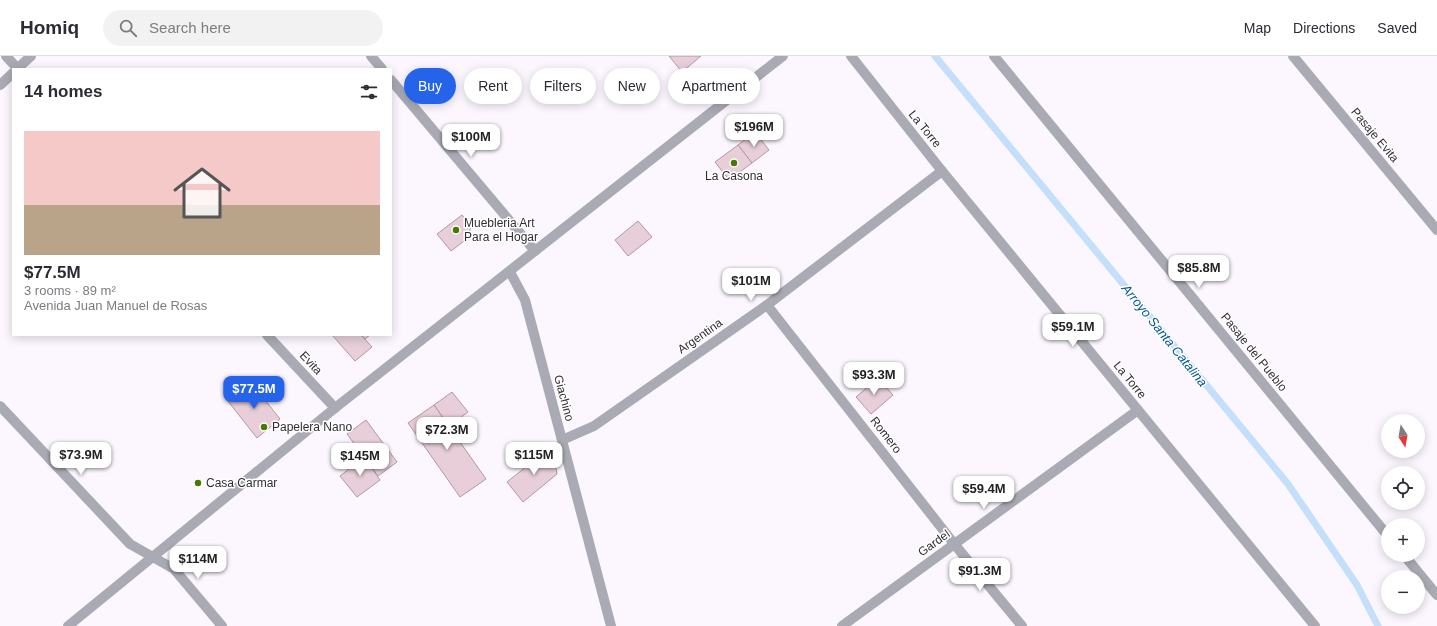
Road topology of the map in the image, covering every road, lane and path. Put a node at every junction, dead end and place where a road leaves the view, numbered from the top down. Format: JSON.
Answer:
{"nodes":[{"id":1,"x":6,"y":56,"type":"edge"},
{"id":2,"x":30,"y":56,"type":"edge"},
{"id":3,"x":371,"y":56,"type":"edge"},
{"id":4,"x":783,"y":56,"type":"edge"},
{"id":5,"x":851,"y":56,"type":"edge"},
{"id":6,"x":994,"y":56,"type":"edge"},
{"id":7,"x":1293,"y":56,"type":"edge"},
{"id":8,"x":15,"y":68,"type":"edge"},
{"id":9,"x":18,"y":68,"type":"edge"},
{"id":10,"x":381,"y":68,"type":"edge"},
{"id":11,"x":12,"y":74,"type":"edge"},
{"id":12,"x":392,"y":81,"type":"edge"},
{"id":13,"x":0,"y":85,"type":"edge"},
{"id":14,"x":942,"y":171,"type":"junction"},
{"id":15,"x":1437,"y":230,"type":"edge"},
{"id":16,"x":535,"y":250,"type":"junction"},
{"id":17,"x":510,"y":272,"type":"junction"},
{"id":18,"x":767,"y":305,"type":"junction"},
{"id":19,"x":268,"y":336,"type":"edge"},
{"id":20,"x":0,"y":406,"type":"edge"},
{"id":21,"x":335,"y":408,"type":"junction"},
{"id":22,"x":1138,"y":410,"type":"junction"},
{"id":23,"x":562,"y":440,"type":"junction"},
{"id":24,"x":1381,"y":527,"type":"edge"},
{"id":25,"x":955,"y":545,"type":"junction"},
{"id":26,"x":153,"y":557,"type":"junction"},
{"id":27,"x":1410,"y":562,"type":"edge"},
{"id":28,"x":1437,"y":595,"type":"edge"},
{"id":29,"x":68,"y":626,"type":"edge"},
{"id":30,"x":222,"y":626,"type":"edge"},
{"id":31,"x":611,"y":626,"type":"edge"},
{"id":32,"x":842,"y":626,"type":"edge"},
{"id":33,"x":1022,"y":626,"type":"edge"},
{"id":34,"x":1315,"y":626,"type":"edge"}],
"edges":[{"from":1,"to":8,"type":"street"},
{"from":2,"to":9,"type":"street"},
{"from":3,"to":10,"type":"street"},
{"from":4,"to":16,"type":"street"},
{"from":5,"to":14,"type":"street","name":"La Torre"},
{"from":6,"to":24,"type":"street","name":"Pasaje del Pueblo"},
{"from":7,"to":15,"type":"street","name":"Pasaje Evita"},
{"from":11,"to":13,"type":"street"},
{"from":12,"to":16,"type":"street"},
{"from":14,"to":18,"type":"street","name":"Argentina"},
{"from":14,"to":22,"type":"street","name":"La Torre"},
{"from":16,"to":17,"type":"street"},
{"from":17,"to":21,"type":"street"},
{"from":17,"to":23,"type":"street","name":"Giachino"},
{"from":18,"to":23,"type":"street","name":"Argentina"},
{"from":18,"to":25,"type":"street","name":"Romero"},
{"from":19,"to":21,"type":"street","name":"Evita"},
{"from":20,"to":26,"type":"street"},
{"from":21,"to":26,"type":"street"},
{"from":22,"to":25,"type":"street","name":"Gardel"},
{"from":22,"to":34,"type":"street","name":"La Torre"},
{"from":23,"to":31,"type":"street","name":"Giachino"},
{"from":25,"to":32,"type":"street","name":"Gardel"},
{"from":25,"to":33,"type":"street","name":"Romero"},
{"from":26,"to":29,"type":"street"},
{"from":26,"to":30,"type":"street"},
{"from":27,"to":28,"type":"street"}]}
